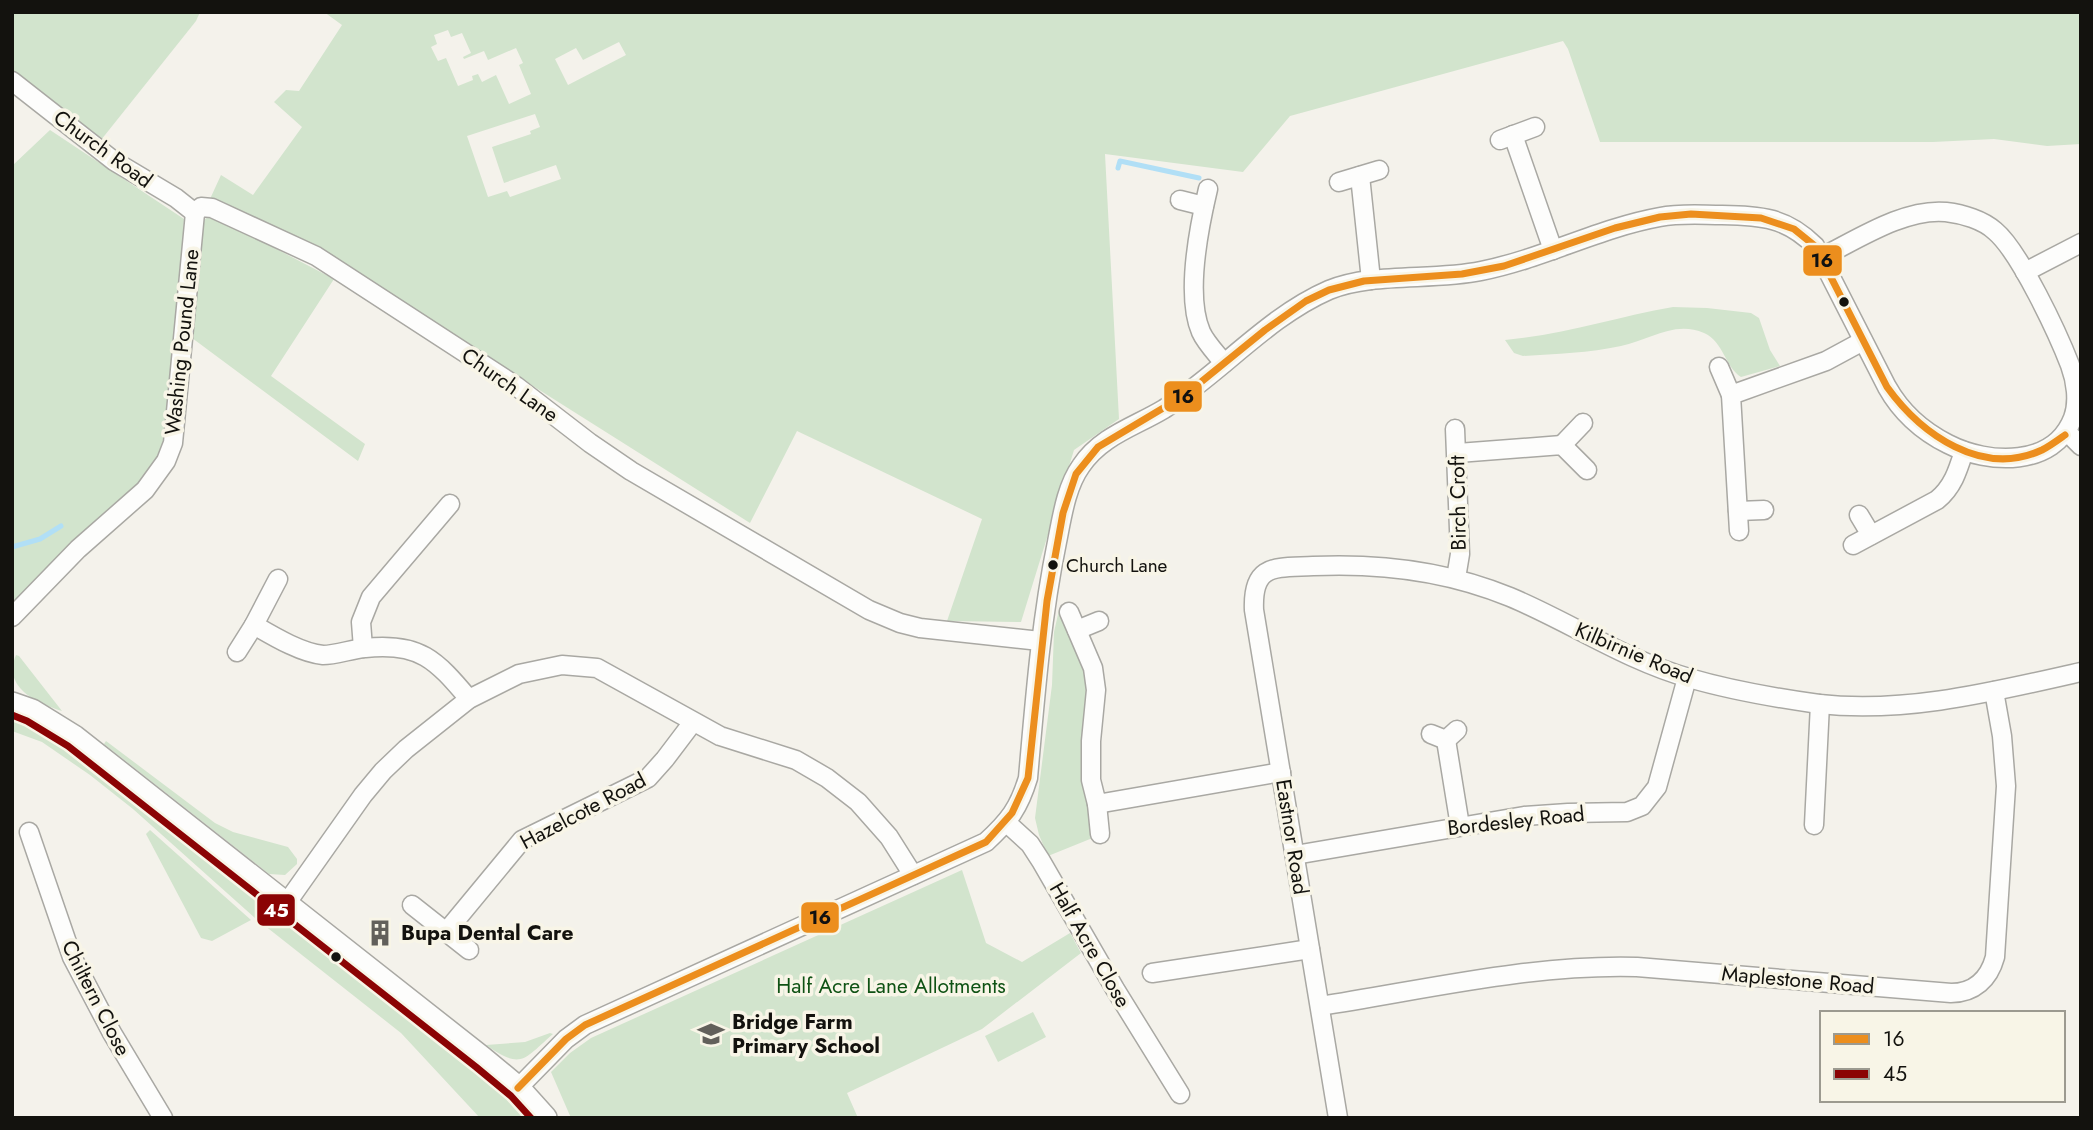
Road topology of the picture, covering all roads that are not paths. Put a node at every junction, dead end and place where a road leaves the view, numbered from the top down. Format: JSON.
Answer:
{"nodes":[{"id":1,"x":12,"y":81,"type":"edge"},
{"id":2,"x":1535,"y":127,"type":"dead end"},
{"id":3,"x":1379,"y":170,"type":"dead end"},
{"id":4,"x":1360,"y":176,"type":"junction"},
{"id":5,"x":1339,"y":182,"type":"dead end"},
{"id":6,"x":1180,"y":200,"type":"dead end"},
{"id":7,"x":195,"y":213,"type":"junction"},
{"id":8,"x":2081,"y":243,"type":"edge"},
{"id":9,"x":1553,"y":250,"type":"junction"},
{"id":10,"x":1822,"y":257,"type":"junction"},
{"id":11,"x":2025,"y":272,"type":"junction"},
{"id":12,"x":1371,"y":280,"type":"junction"},
{"id":13,"x":1863,"y":341,"type":"junction"},
{"id":14,"x":1224,"y":363,"type":"junction"},
{"id":15,"x":1719,"y":367,"type":"dead end"},
{"id":16,"x":1731,"y":395,"type":"junction"},
{"id":17,"x":1583,"y":423,"type":"dead end"},
{"id":18,"x":1455,"y":429,"type":"dead end"},
{"id":19,"x":2065,"y":435,"type":"junction"},
{"id":20,"x":1562,"y":445,"type":"junction"},
{"id":21,"x":2081,"y":446,"type":"edge"},
{"id":22,"x":1964,"y":451,"type":"junction"},
{"id":23,"x":1458,"y":453,"type":"junction"},
{"id":24,"x":1587,"y":470,"type":"dead end"},
{"id":25,"x":450,"y":504,"type":"dead end"},
{"id":26,"x":1764,"y":510,"type":"dead end"},
{"id":27,"x":1738,"y":511,"type":"junction"},
{"id":28,"x":1859,"y":515,"type":"dead end"},
{"id":29,"x":1739,"y":531,"type":"dead end"},
{"id":30,"x":1871,"y":535,"type":"junction"},
{"id":31,"x":1853,"y":545,"type":"dead end"},
{"id":32,"x":1276,"y":568,"type":"joint"},
{"id":33,"x":1456,"y":578,"type":"junction"},
{"id":34,"x":278,"y":579,"type":"dead end"},
{"id":35,"x":1069,"y":612,"type":"dead end"},
{"id":36,"x":12,"y":617,"type":"edge"},
{"id":37,"x":1099,"y":621,"type":"dead end"},
{"id":38,"x":254,"y":625,"type":"junction"},
{"id":39,"x":1077,"y":629,"type":"junction"},
{"id":40,"x":1041,"y":641,"type":"junction"},
{"id":41,"x":363,"y":648,"type":"junction"},
{"id":42,"x":237,"y":652,"type":"dead end"},
{"id":43,"x":2081,"y":672,"type":"edge"},
{"id":44,"x":1688,"y":678,"type":"junction"},
{"id":45,"x":1994,"y":691,"type":"junction"},
{"id":46,"x":469,"y":699,"type":"junction"},
{"id":47,"x":12,"y":704,"type":"edge"},
{"id":48,"x":1820,"y":704,"type":"junction"},
{"id":49,"x":693,"y":722,"type":"junction"},
{"id":50,"x":1445,"y":735,"type":"dead end"},
{"id":51,"x":1281,"y":772,"type":"junction"},
{"id":52,"x":1097,"y":804,"type":"junction"},
{"id":53,"x":1007,"y":823,"type":"junction"},
{"id":54,"x":1460,"y":826,"type":"junction"},
{"id":55,"x":1813,"y":829,"type":"dead end"},
{"id":56,"x":29,"y":832,"type":"dead end"},
{"id":57,"x":1100,"y":834,"type":"dead end"},
{"id":58,"x":1295,"y":855,"type":"junction"},
{"id":59,"x":913,"y":875,"type":"junction"},
{"id":60,"x":286,"y":904,"type":"junction"},
{"id":61,"x":412,"y":905,"type":"dead end"},
{"id":62,"x":446,"y":932,"type":"junction"},
{"id":63,"x":1310,"y":949,"type":"junction"},
{"id":64,"x":469,"y":950,"type":"dead end"},
{"id":65,"x":1152,"y":973,"type":"dead end"},
{"id":66,"x":1320,"y":1006,"type":"junction"},
{"id":67,"x":1183,"y":1064,"type":"dead end"},
{"id":68,"x":1167,"y":1073,"type":"junction"},
{"id":69,"x":518,"y":1088,"type":"junction"},
{"id":70,"x":1180,"y":1094,"type":"dead end"},
{"id":71,"x":163,"y":1118,"type":"edge"},
{"id":72,"x":545,"y":1118,"type":"edge"},
{"id":73,"x":1338,"y":1118,"type":"edge"}],
"edges":[{"from":1,"to":7,"type":"street","name":"Church Road"},
{"from":2,"to":9,"type":"street"},
{"from":3,"to":4,"type":"street"},
{"from":4,"to":5,"type":"street"},
{"from":4,"to":12,"type":"street"},
{"from":6,"to":14,"type":"street"},
{"from":7,"to":36,"type":"street","name":"Washing Pound Lane"},
{"from":7,"to":40,"type":"street","name":"Church Lane"},
{"from":8,"to":11,"type":"street"},
{"from":9,"to":10,"type":"street"},
{"from":9,"to":12,"type":"street"},
{"from":10,"to":11,"type":"street"},
{"from":10,"to":13,"type":"street"},
{"from":11,"to":19,"type":"street"},
{"from":12,"to":14,"type":"street"},
{"from":13,"to":16,"type":"street"},
{"from":13,"to":22,"type":"street"},
{"from":14,"to":40,"type":"street"},
{"from":15,"to":16,"type":"street"},
{"from":16,"to":27,"type":"street"},
{"from":17,"to":20,"type":"street"},
{"from":18,"to":23,"type":"street","name":"Birch Croft"},
{"from":19,"to":21,"type":"street"},
{"from":19,"to":22,"type":"street"},
{"from":20,"to":23,"type":"street"},
{"from":20,"to":24,"type":"street"},
{"from":22,"to":30,"type":"street"},
{"from":23,"to":33,"type":"street","name":"Birch Croft"},
{"from":25,"to":41,"type":"street"},
{"from":26,"to":27,"type":"street"},
{"from":27,"to":29,"type":"street"},
{"from":28,"to":30,"type":"street"},
{"from":30,"to":31,"type":"street"},
{"from":32,"to":33,"type":"street","name":"Kilbirnie Road"},
{"from":32,"to":51,"type":"street","name":"Eastnor Road"},
{"from":33,"to":44,"type":"street","name":"Kilbirnie Road"},
{"from":34,"to":38,"type":"street"},
{"from":35,"to":39,"type":"street"},
{"from":37,"to":39,"type":"street"},
{"from":38,"to":41,"type":"street"},
{"from":38,"to":42,"type":"street"},
{"from":39,"to":52,"type":"street"},
{"from":40,"to":53,"type":"street"},
{"from":41,"to":46,"type":"street"},
{"from":43,"to":45,"type":"street","name":"Kilbirnie Road"},
{"from":44,"to":48,"type":"street","name":"Kilbirnie Road"},
{"from":44,"to":54,"type":"street","name":"Bordesley Road"},
{"from":45,"to":48,"type":"street","name":"Kilbirnie Road"},
{"from":45,"to":66,"type":"street","name":"Maplestone Road"},
{"from":46,"to":49,"type":"street"},
{"from":46,"to":60,"type":"street"},
{"from":47,"to":60,"type":"street"},
{"from":48,"to":55,"type":"street"},
{"from":49,"to":59,"type":"street"},
{"from":49,"to":62,"type":"street","name":"Hazelcote Road"},
{"from":50,"to":54,"type":"street"},
{"from":51,"to":52,"type":"street"},
{"from":51,"to":58,"type":"street","name":"Eastnor Road"},
{"from":52,"to":57,"type":"street"},
{"from":53,"to":59,"type":"street"},
{"from":53,"to":68,"type":"street","name":"Half Acre Close"},
{"from":54,"to":58,"type":"street","name":"Bordesley Road"},
{"from":56,"to":71,"type":"street","name":"Chiltern Close"},
{"from":58,"to":63,"type":"street","name":"Eastnor Road"},
{"from":59,"to":69,"type":"street"},
{"from":60,"to":69,"type":"street"},
{"from":61,"to":62,"type":"street"},
{"from":62,"to":64,"type":"street"},
{"from":63,"to":65,"type":"street"},
{"from":63,"to":66,"type":"street","name":"Eastnor Road"},
{"from":66,"to":73,"type":"street","name":"Eastnor Road"},
{"from":67,"to":68,"type":"street"},
{"from":68,"to":70,"type":"street","name":"Half Acre Close"},
{"from":69,"to":72,"type":"street"}]}
